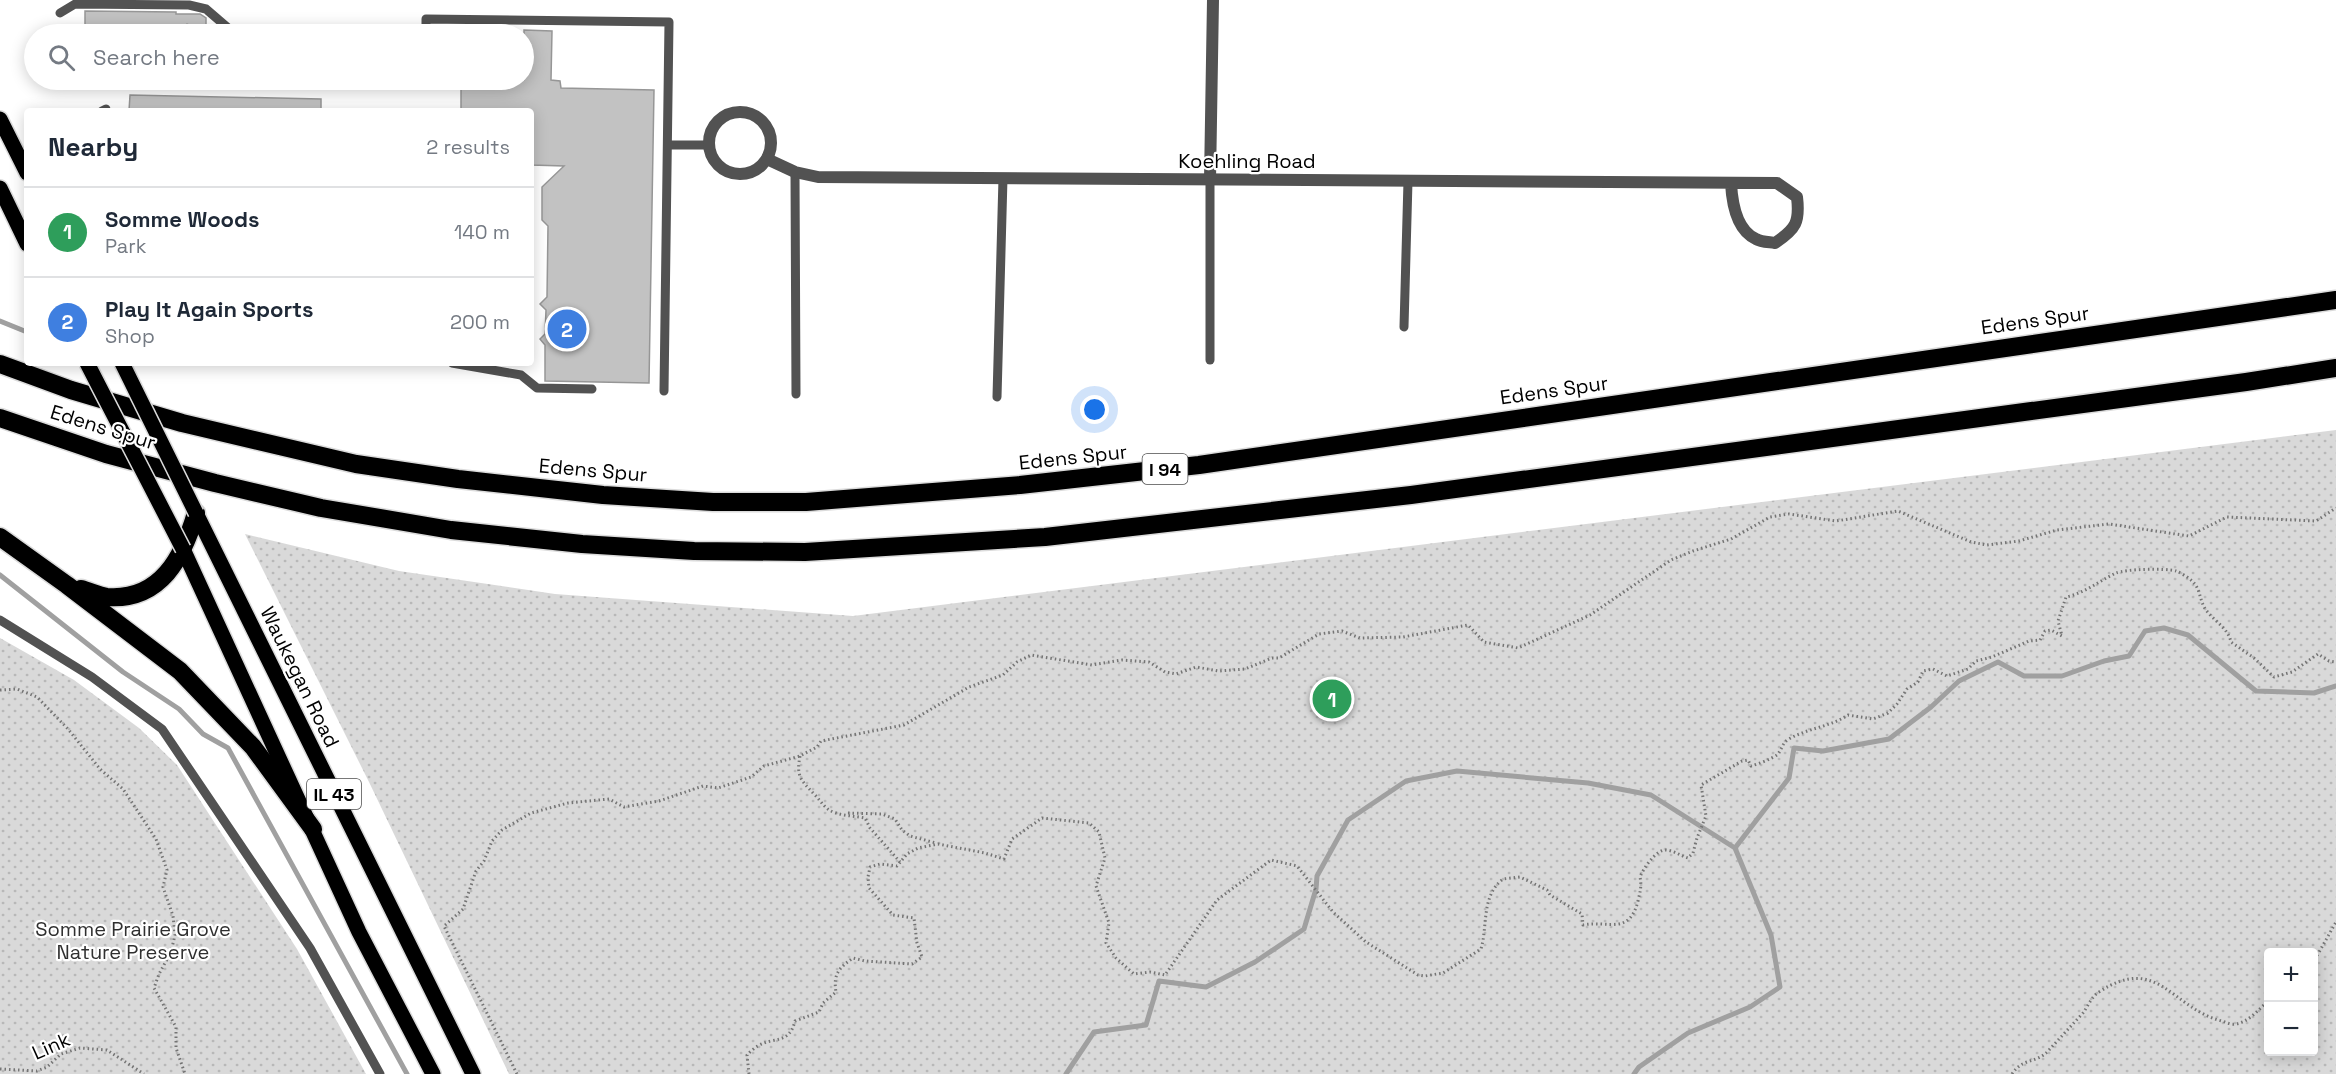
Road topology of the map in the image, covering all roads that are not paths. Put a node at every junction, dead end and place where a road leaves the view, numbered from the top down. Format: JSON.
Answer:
{"nodes":[{"id":1,"x":1213,"y":0,"type":"edge"},
{"id":2,"x":60,"y":13,"type":"dead end"},
{"id":3,"x":224,"y":24,"type":"edge"},
{"id":4,"x":426,"y":24,"type":"edge"},
{"id":5,"x":0,"y":119,"type":"edge"},
{"id":6,"x":668,"y":145,"type":"junction"},
{"id":7,"x":709,"y":145,"type":"junction"},
{"id":8,"x":767,"y":159,"type":"junction"},
{"id":9,"x":24,"y":167,"type":"edge"},
{"id":10,"x":795,"y":172,"type":"junction"},
{"id":11,"x":1003,"y":178,"type":"junction"},
{"id":12,"x":1210,"y":180,"type":"junction"},
{"id":13,"x":1408,"y":181,"type":"junction"},
{"id":14,"x":1731,"y":183,"type":"junction"},
{"id":15,"x":0,"y":188,"type":"edge"},
{"id":16,"x":24,"y":238,"type":"edge"},
{"id":17,"x":2336,"y":300,"type":"edge"},
{"id":18,"x":1404,"y":327,"type":"dead end"},
{"id":19,"x":1210,"y":360,"type":"dead end"},
{"id":20,"x":0,"y":364,"type":"edge"},
{"id":21,"x":89,"y":366,"type":"edge"},
{"id":22,"x":123,"y":366,"type":"edge"},
{"id":23,"x":469,"y":366,"type":"edge"},
{"id":24,"x":2336,"y":368,"type":"edge"},
{"id":25,"x":592,"y":389,"type":"dead end"},
{"id":26,"x":664,"y":391,"type":"dead end"},
{"id":27,"x":796,"y":394,"type":"dead end"},
{"id":28,"x":997,"y":398,"type":"dead end"},
{"id":29,"x":0,"y":418,"type":"edge"},
{"id":30,"x":196,"y":513,"type":"junction"},
{"id":31,"x":0,"y":537,"type":"edge"},
{"id":32,"x":183,"y":549,"type":"junction"},
{"id":33,"x":67,"y":585,"type":"junction"},
{"id":34,"x":0,"y":620,"type":"edge"},
{"id":35,"x":313,"y":829,"type":"junction"},
{"id":36,"x":380,"y":1074,"type":"edge"},
{"id":37,"x":433,"y":1074,"type":"edge"},
{"id":38,"x":473,"y":1074,"type":"edge"}],
"edges":[{"from":1,"to":12,"type":"street"},
{"from":2,"to":3,"type":"lane"},
{"from":4,"to":6,"type":"lane"},
{"from":5,"to":9,"type":"main road"},
{"from":6,"to":7,"type":"lane"},
{"from":6,"to":26,"type":"lane"},
{"from":7,"to":8,"type":"street"},
{"from":7,"to":8,"type":"street"},
{"from":8,"to":10,"type":"street","name":"Koehling Road"},
{"from":10,"to":11,"type":"street","name":"Koehling Road"},
{"from":10,"to":27,"type":"lane"},
{"from":11,"to":12,"type":"street","name":"Koehling Road"},
{"from":11,"to":28,"type":"lane"},
{"from":12,"to":13,"type":"street","name":"Koehling Road"},
{"from":12,"to":19,"type":"lane"},
{"from":13,"to":14,"type":"street","name":"Koehling Road"},
{"from":13,"to":18,"type":"lane"},
{"from":14,"to":14,"type":"street","name":"Koehling Road"},
{"from":15,"to":16,"type":"main road"},
{"from":17,"to":20,"type":"highway","name":"Edens Spur","number":"I 94"},
{"from":21,"to":32,"type":"main road","number":"IL 43","bridge":true},
{"from":22,"to":30,"type":"main road","name":"Waukegan Road","number":"IL 43","bridge":true},
{"from":23,"to":25,"type":"lane"},
{"from":24,"to":29,"type":"highway","name":"Edens Spur"},
{"from":30,"to":32,"type":"highway"},
{"from":30,"to":38,"type":"main road","name":"Waukegan Road","number":"IL 43"},
{"from":31,"to":33,"type":"highway"},
{"from":32,"to":33,"type":"highway"},
{"from":32,"to":35,"type":"main road","number":"IL 43"},
{"from":33,"to":35,"type":"highway"},
{"from":34,"to":36,"type":"lane"},
{"from":35,"to":37,"type":"main road","number":"IL 43"}]}
